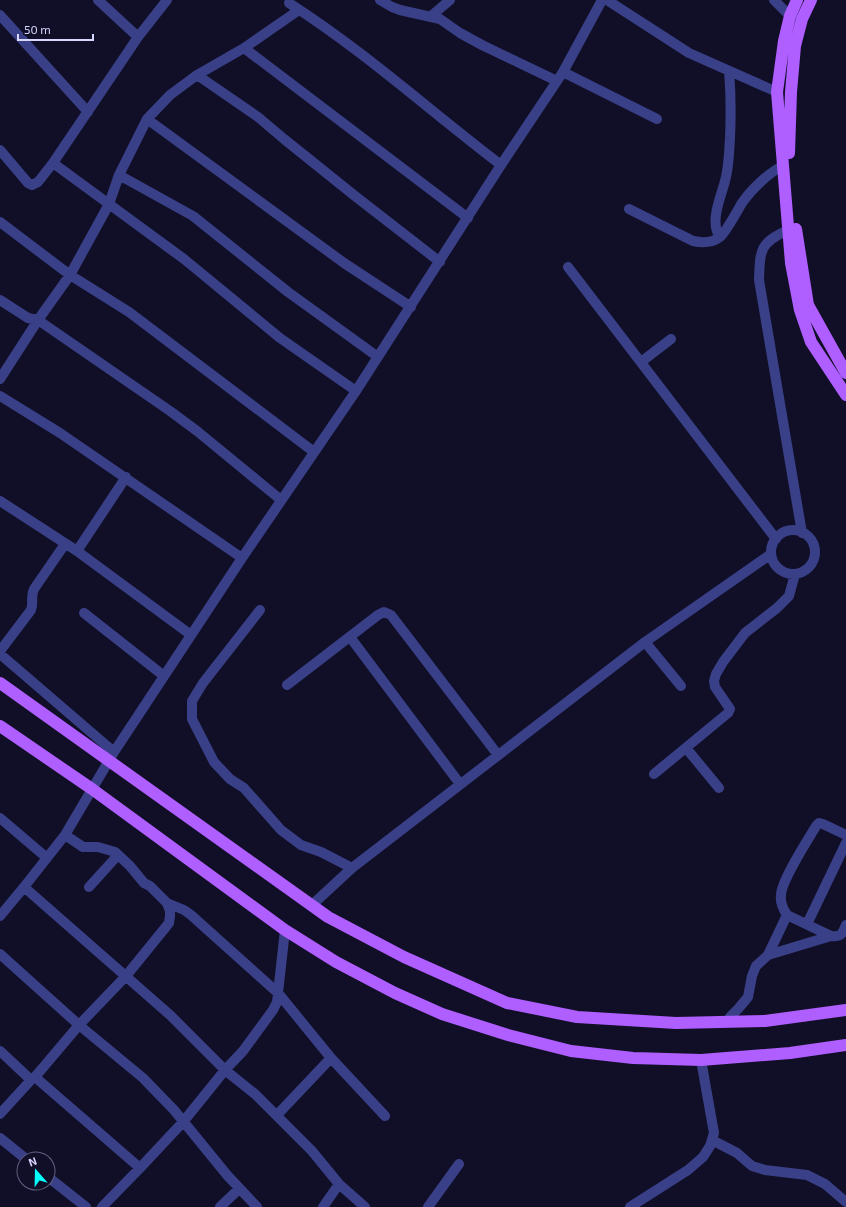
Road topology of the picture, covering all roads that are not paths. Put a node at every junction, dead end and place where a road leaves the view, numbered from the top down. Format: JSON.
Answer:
{"nodes":[{"id":1,"x":98,"y":0,"type":"edge"},
{"id":2,"x":167,"y":0,"type":"edge"},
{"id":3,"x":380,"y":0,"type":"edge"},
{"id":4,"x":450,"y":0,"type":"edge"},
{"id":5,"x":602,"y":0,"type":"edge"},
{"id":6,"x":607,"y":0,"type":"edge"},
{"id":7,"x":774,"y":0,"type":"edge"},
{"id":8,"x":797,"y":0,"type":"edge"},
{"id":9,"x":811,"y":0,"type":"edge"},
{"id":10,"x":288,"y":1,"type":"edge"},
{"id":11,"x":299,"y":10,"type":"junction"},
{"id":12,"x":0,"y":14,"type":"edge"},
{"id":13,"x":790,"y":16,"type":"junction"},
{"id":14,"x":430,"y":17,"type":"junction"},
{"id":15,"x":138,"y":37,"type":"junction"},
{"id":16,"x":244,"y":48,"type":"junction"},
{"id":17,"x":729,"y":71,"type":"junction"},
{"id":18,"x":564,"y":72,"type":"junction"},
{"id":19,"x":197,"y":75,"type":"junction"},
{"id":20,"x":557,"y":80,"type":"junction"},
{"id":21,"x":777,"y":92,"type":"junction"},
{"id":22,"x":88,"y":112,"type":"junction"},
{"id":23,"x":147,"y":119,"type":"junction"},
{"id":24,"x":657,"y":119,"type":"dead end"},
{"id":25,"x":0,"y":150,"type":"edge"},
{"id":26,"x":53,"y":163,"type":"junction"},
{"id":27,"x":501,"y":165,"type":"junction"},
{"id":28,"x":783,"y":166,"type":"junction"},
{"id":29,"x":119,"y":175,"type":"junction"},
{"id":30,"x":109,"y":204,"type":"junction"},
{"id":31,"x":629,"y":209,"type":"dead end"},
{"id":32,"x":468,"y":218,"type":"junction"},
{"id":33,"x":0,"y":222,"type":"edge"},
{"id":34,"x":788,"y":230,"type":"junction"},
{"id":35,"x":720,"y":237,"type":"junction"},
{"id":36,"x":440,"y":262,"type":"junction"},
{"id":37,"x":568,"y":267,"type":"dead end"},
{"id":38,"x":70,"y":275,"type":"junction"},
{"id":39,"x":0,"y":300,"type":"edge"},
{"id":40,"x":411,"y":307,"type":"junction"},
{"id":41,"x":38,"y":320,"type":"junction"},
{"id":42,"x":671,"y":339,"type":"dead end"},
{"id":43,"x":378,"y":357,"type":"junction"},
{"id":44,"x":641,"y":362,"type":"junction"},
{"id":45,"x":846,"y":373,"type":"edge"},
{"id":46,"x":0,"y":379,"type":"edge"},
{"id":47,"x":356,"y":391,"type":"junction"},
{"id":48,"x":846,"y":395,"type":"edge"},
{"id":49,"x":0,"y":396,"type":"edge"},
{"id":50,"x":314,"y":452,"type":"junction"},
{"id":51,"x":126,"y":477,"type":"junction"},
{"id":52,"x":282,"y":500,"type":"junction"},
{"id":53,"x":0,"y":501,"type":"edge"},
{"id":54,"x":802,"y":533,"type":"junction"},
{"id":55,"x":776,"y":539,"type":"junction"},
{"id":56,"x":65,"y":544,"type":"junction"},
{"id":57,"x":77,"y":551,"type":"junction"},
{"id":58,"x":772,"y":554,"type":"junction"},
{"id":59,"x":242,"y":558,"type":"junction"},
{"id":60,"x":795,"y":574,"type":"junction"},
{"id":61,"x":260,"y":610,"type":"dead end"},
{"id":62,"x":84,"y":613,"type":"dead end"},
{"id":63,"x":191,"y":635,"type":"junction"},
{"id":64,"x":350,"y":637,"type":"junction"},
{"id":65,"x":645,"y":642,"type":"junction"},
{"id":66,"x":0,"y":652,"type":"edge"},
{"id":67,"x":164,"y":676,"type":"junction"},
{"id":68,"x":0,"y":683,"type":"edge"},
{"id":69,"x":287,"y":685,"type":"dead end"},
{"id":70,"x":681,"y":686,"type":"dead end"},
{"id":71,"x":0,"y":726,"type":"edge"},
{"id":72,"x":686,"y":748,"type":"junction"},
{"id":73,"x":498,"y":755,"type":"junction"},
{"id":74,"x":111,"y":756,"type":"junction"},
{"id":75,"x":654,"y":774,"type":"dead end"},
{"id":76,"x":460,"y":784,"type":"junction"},
{"id":77,"x":719,"y":788,"type":"dead end"},
{"id":78,"x":92,"y":789,"type":"junction"},
{"id":79,"x":0,"y":818,"type":"edge"},
{"id":80,"x":65,"y":835,"type":"junction"},
{"id":81,"x":846,"y":835,"type":"edge"},
{"id":82,"x":846,"y":843,"type":"edge"},
{"id":83,"x":118,"y":855,"type":"junction"},
{"id":84,"x":47,"y":858,"type":"junction"},
{"id":85,"x":352,"y":868,"type":"junction"},
{"id":86,"x":24,"y":887,"type":"junction"},
{"id":87,"x":89,"y":887,"type":"dead end"},
{"id":88,"x":166,"y":903,"type":"junction"},
{"id":89,"x":312,"y":905,"type":"junction"},
{"id":90,"x":1,"y":912,"type":"edge"},
{"id":91,"x":787,"y":915,"type":"junction"},
{"id":92,"x":806,"y":924,"type":"junction"},
{"id":93,"x":846,"y":925,"type":"edge"},
{"id":94,"x":285,"y":930,"type":"junction"},
{"id":95,"x":832,"y":936,"type":"junction"},
{"id":96,"x":0,"y":954,"type":"edge"},
{"id":97,"x":768,"y":955,"type":"junction"},
{"id":98,"x":126,"y":976,"type":"junction"},
{"id":99,"x":278,"y":993,"type":"junction"},
{"id":100,"x":846,"y":1010,"type":"edge"},
{"id":101,"x":727,"y":1022,"type":"junction"},
{"id":102,"x":79,"y":1025,"type":"junction"},
{"id":103,"x":846,"y":1045,"type":"edge"},
{"id":104,"x":0,"y":1051,"type":"edge"},
{"id":105,"x":331,"y":1058,"type":"junction"},
{"id":106,"x":701,"y":1060,"type":"junction"},
{"id":107,"x":225,"y":1070,"type":"junction"},
{"id":108,"x":33,"y":1078,"type":"junction"},
{"id":109,"x":0,"y":1114,"type":"edge"},
{"id":110,"x":277,"y":1115,"type":"junction"},
{"id":111,"x":385,"y":1116,"type":"dead end"},
{"id":112,"x":183,"y":1122,"type":"junction"},
{"id":113,"x":0,"y":1138,"type":"edge"},
{"id":114,"x":712,"y":1140,"type":"junction"},
{"id":115,"x":16,"y":1151,"type":"edge"},
{"id":116,"x":459,"y":1164,"type":"dead end"},
{"id":117,"x":140,"y":1168,"type":"junction"},
{"id":118,"x":56,"y":1183,"type":"edge"},
{"id":119,"x":339,"y":1184,"type":"junction"},
{"id":120,"x":240,"y":1189,"type":"junction"},
{"id":121,"x":846,"y":1202,"type":"edge"},
{"id":122,"x":86,"y":1207,"type":"edge"},
{"id":123,"x":102,"y":1207,"type":"edge"},
{"id":124,"x":220,"y":1207,"type":"edge"},
{"id":125,"x":257,"y":1207,"type":"edge"},
{"id":126,"x":323,"y":1207,"type":"edge"},
{"id":127,"x":365,"y":1207,"type":"edge"},
{"id":128,"x":428,"y":1207,"type":"edge"},
{"id":129,"x":630,"y":1207,"type":"edge"}],
"edges":[{"from":1,"to":15,"type":"street"},
{"from":2,"to":15,"type":"street"},
{"from":3,"to":14,"type":"street"},
{"from":4,"to":14,"type":"street"},
{"from":5,"to":18,"type":"street"},
{"from":6,"to":17,"type":"street"},
{"from":7,"to":13,"type":"street"},
{"from":8,"to":13,"type":"main road"},
{"from":9,"to":45,"type":"main road"},
{"from":10,"to":11,"type":"street"},
{"from":11,"to":16,"type":"street"},
{"from":11,"to":27,"type":"street"},
{"from":12,"to":22,"type":"street"},
{"from":13,"to":21,"type":"main road"},
{"from":14,"to":20,"type":"street"},
{"from":15,"to":22,"type":"street"},
{"from":16,"to":19,"type":"street"},
{"from":16,"to":32,"type":"street"},
{"from":17,"to":21,"type":"street"},
{"from":17,"to":35,"type":"street"},
{"from":18,"to":20,"type":"street"},
{"from":18,"to":24,"type":"street"},
{"from":19,"to":23,"type":"street"},
{"from":19,"to":36,"type":"street"},
{"from":20,"to":27,"type":"street"},
{"from":21,"to":28,"type":"main road"},
{"from":22,"to":26,"type":"street"},
{"from":23,"to":29,"type":"street"},
{"from":23,"to":40,"type":"street"},
{"from":25,"to":26,"type":"street"},
{"from":26,"to":30,"type":"street"},
{"from":27,"to":32,"type":"street"},
{"from":28,"to":34,"type":"main road"},
{"from":28,"to":35,"type":"street"},
{"from":29,"to":30,"type":"street"},
{"from":29,"to":43,"type":"street"},
{"from":30,"to":38,"type":"street"},
{"from":30,"to":47,"type":"street"},
{"from":31,"to":35,"type":"street"},
{"from":32,"to":36,"type":"street"},
{"from":33,"to":38,"type":"street"},
{"from":34,"to":48,"type":"main road"},
{"from":34,"to":54,"type":"street"},
{"from":36,"to":40,"type":"street"},
{"from":37,"to":44,"type":"street"},
{"from":38,"to":41,"type":"street"},
{"from":38,"to":50,"type":"street"},
{"from":39,"to":41,"type":"street"},
{"from":40,"to":43,"type":"street"},
{"from":41,"to":46,"type":"street"},
{"from":41,"to":52,"type":"street"},
{"from":42,"to":44,"type":"street"},
{"from":43,"to":47,"type":"street"},
{"from":44,"to":55,"type":"street"},
{"from":47,"to":50,"type":"street"},
{"from":49,"to":51,"type":"street"},
{"from":50,"to":52,"type":"street"},
{"from":51,"to":57,"type":"street"},
{"from":51,"to":59,"type":"street"},
{"from":52,"to":59,"type":"street"},
{"from":53,"to":56,"type":"street"},
{"from":54,"to":55,"type":"street"},
{"from":54,"to":60,"type":"street"},
{"from":55,"to":58,"type":"street"},
{"from":56,"to":57,"type":"street"},
{"from":56,"to":66,"type":"street"},
{"from":57,"to":63,"type":"street"},
{"from":58,"to":60,"type":"street"},
{"from":58,"to":65,"type":"street"},
{"from":59,"to":63,"type":"street"},
{"from":60,"to":72,"type":"street"},
{"from":61,"to":85,"type":"street"},
{"from":62,"to":67,"type":"street"},
{"from":63,"to":67,"type":"street"},
{"from":64,"to":69,"type":"street"},
{"from":64,"to":73,"type":"street"},
{"from":64,"to":76,"type":"street"},
{"from":65,"to":70,"type":"street"},
{"from":65,"to":73,"type":"street"},
{"from":66,"to":74,"type":"street"},
{"from":67,"to":74,"type":"street"},
{"from":68,"to":74,"type":"main road"},
{"from":71,"to":78,"type":"main road"},
{"from":72,"to":75,"type":"street"},
{"from":72,"to":77,"type":"street"},
{"from":73,"to":76,"type":"street"},
{"from":74,"to":78,"type":"street"},
{"from":74,"to":89,"type":"main road"},
{"from":76,"to":85,"type":"street"},
{"from":78,"to":80,"type":"street"},
{"from":78,"to":94,"type":"main road"},
{"from":79,"to":84,"type":"street"},
{"from":80,"to":83,"type":"street"},
{"from":80,"to":84,"type":"street"},
{"from":81,"to":91,"type":"street"},
{"from":82,"to":92,"type":"street"},
{"from":83,"to":87,"type":"street"},
{"from":83,"to":88,"type":"street"},
{"from":84,"to":86,"type":"street"},
{"from":85,"to":89,"type":"street"},
{"from":86,"to":90,"type":"street"},
{"from":86,"to":98,"type":"street"},
{"from":88,"to":98,"type":"street"},
{"from":88,"to":99,"type":"street"},
{"from":89,"to":101,"type":"main road"},
{"from":91,"to":92,"type":"street"},
{"from":91,"to":97,"type":"street"},
{"from":92,"to":95,"type":"street"},
{"from":93,"to":95,"type":"street"},
{"from":94,"to":99,"type":"street"},
{"from":94,"to":106,"type":"main road"},
{"from":95,"to":97,"type":"street"},
{"from":96,"to":102,"type":"street"},
{"from":97,"to":101,"type":"street"},
{"from":98,"to":102,"type":"street"},
{"from":98,"to":107,"type":"street"},
{"from":99,"to":105,"type":"street"},
{"from":99,"to":107,"type":"street"},
{"from":100,"to":101,"type":"main road"},
{"from":102,"to":108,"type":"street"},
{"from":102,"to":112,"type":"street"},
{"from":103,"to":106,"type":"main road"},
{"from":104,"to":108,"type":"street"},
{"from":105,"to":110,"type":"street"},
{"from":105,"to":111,"type":"street"},
{"from":106,"to":114,"type":"street"},
{"from":107,"to":110,"type":"street"},
{"from":107,"to":112,"type":"street"},
{"from":108,"to":109,"type":"street"},
{"from":108,"to":117,"type":"street"},
{"from":110,"to":119,"type":"street"},
{"from":112,"to":117,"type":"street"},
{"from":112,"to":120,"type":"street"},
{"from":113,"to":115,"type":"street"},
{"from":114,"to":121,"type":"street"},
{"from":114,"to":129,"type":"street"},
{"from":116,"to":128,"type":"street"},
{"from":117,"to":123,"type":"street"},
{"from":118,"to":122,"type":"street"},
{"from":119,"to":126,"type":"street"},
{"from":119,"to":127,"type":"street"},
{"from":120,"to":124,"type":"street"},
{"from":120,"to":125,"type":"street"}]}
